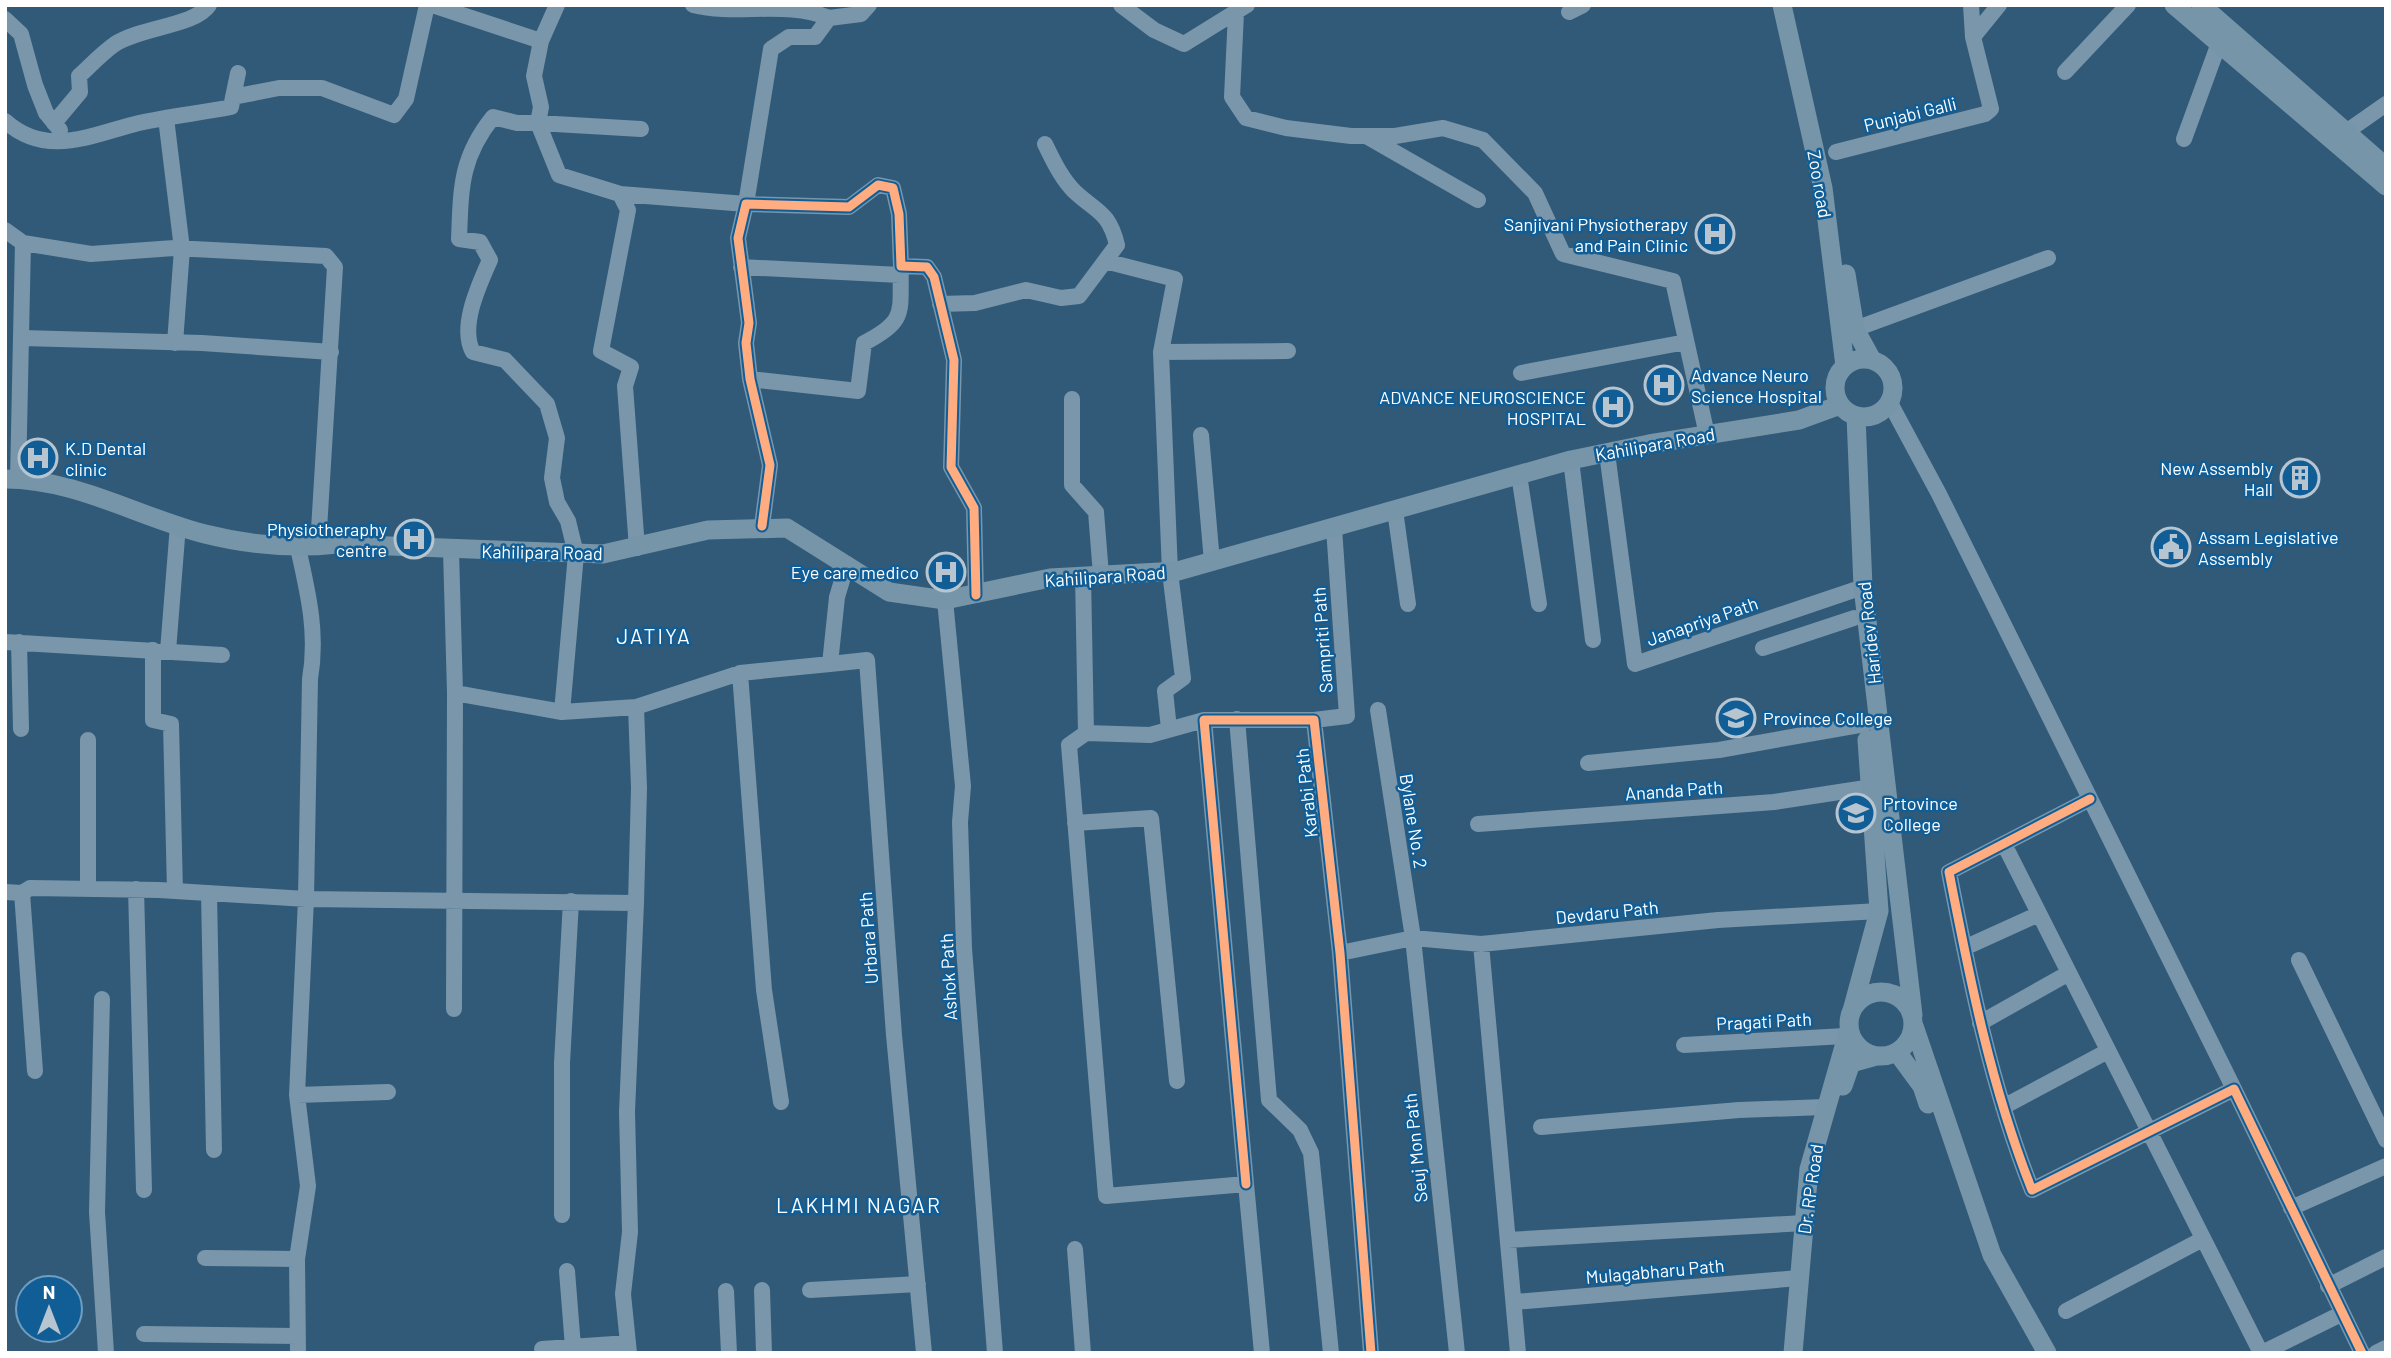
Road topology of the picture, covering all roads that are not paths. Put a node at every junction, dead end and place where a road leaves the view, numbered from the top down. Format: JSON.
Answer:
{"nodes":[{"id":1,"x":209,"y":5,"type":"edge"},
{"id":2,"x":427,"y":5,"type":"edge"},
{"id":3,"x":432,"y":5,"type":"edge"},
{"id":4,"x":557,"y":5,"type":"edge"},
{"id":5,"x":693,"y":5,"type":"edge"},
{"id":6,"x":869,"y":5,"type":"edge"},
{"id":7,"x":1121,"y":5,"type":"edge"},
{"id":8,"x":1782,"y":5,"type":"edge"},
{"id":9,"x":1796,"y":5,"type":"edge"},
{"id":10,"x":1971,"y":5,"type":"edge"},
{"id":11,"x":1999,"y":5,"type":"edge"},
{"id":12,"x":2128,"y":5,"type":"edge"},
{"id":13,"x":2174,"y":5,"type":"edge"},
{"id":14,"x":2201,"y":5,"type":"edge"},
{"id":15,"x":1241,"y":9,"type":"edge"},
{"id":16,"x":829,"y":18,"type":"junction"},
{"id":17,"x":8,"y":22,"type":"edge"},
{"id":18,"x":1973,"y":37,"type":"junction"},
{"id":19,"x":5,"y":40,"type":"edge"},
{"id":20,"x":541,"y":41,"type":"junction"},
{"id":21,"x":2219,"y":43,"type":"junction"},
{"id":22,"x":2065,"y":72,"type":"dead end"},
{"id":23,"x":238,"y":73,"type":"dead end"},
{"id":24,"x":233,"y":97,"type":"junction"},
{"id":25,"x":2386,"y":104,"type":"edge"},
{"id":26,"x":166,"y":118,"type":"junction"},
{"id":27,"x":5,"y":121,"type":"edge"},
{"id":28,"x":54,"y":123,"type":"junction"},
{"id":29,"x":538,"y":123,"type":"junction"},
{"id":30,"x":641,"y":129,"type":"dead end"},
{"id":31,"x":2346,"y":132,"type":"junction"},
{"id":32,"x":1367,"y":136,"type":"junction"},
{"id":33,"x":2184,"y":139,"type":"dead end"},
{"id":34,"x":68,"y":140,"type":"junction"},
{"id":35,"x":1045,"y":144,"type":"dead end"},
{"id":36,"x":1836,"y":152,"type":"dead end"},
{"id":37,"x":2386,"y":167,"type":"edge"},
{"id":38,"x":2386,"y":186,"type":"edge"},
{"id":39,"x":620,"y":194,"type":"junction"},
{"id":40,"x":1478,"y":200,"type":"dead end"},
{"id":41,"x":746,"y":204,"type":"junction"},
{"id":42,"x":5,"y":230,"type":"edge"},
{"id":43,"x":23,"y":243,"type":"junction"},
{"id":44,"x":182,"y":249,"type":"junction"},
{"id":45,"x":2048,"y":257,"type":"dead end"},
{"id":46,"x":1105,"y":261,"type":"junction"},
{"id":47,"x":741,"y":267,"type":"junction"},
{"id":48,"x":901,"y":270,"type":"junction"},
{"id":49,"x":940,"y":304,"type":"junction"},
{"id":50,"x":1855,"y":329,"type":"junction"},
{"id":51,"x":22,"y":338,"type":"junction"},
{"id":52,"x":175,"y":342,"type":"junction"},
{"id":53,"x":1686,"y":342,"type":"junction"},
{"id":54,"x":1288,"y":351,"type":"dead end"},
{"id":55,"x":331,"y":352,"type":"junction"},
{"id":56,"x":1161,"y":352,"type":"junction"},
{"id":57,"x":1872,"y":360,"type":"junction"},
{"id":58,"x":1845,"y":366,"type":"junction"},
{"id":59,"x":1521,"y":373,"type":"dead end"},
{"id":60,"x":750,"y":379,"type":"junction"},
{"id":61,"x":1072,"y":398,"type":"dead end"},
{"id":62,"x":1889,"y":403,"type":"junction"},
{"id":63,"x":1848,"y":411,"type":"junction"},
{"id":64,"x":1201,"y":435,"type":"dead end"},
{"id":65,"x":1707,"y":435,"type":"junction"},
{"id":66,"x":1607,"y":453,"type":"junction"},
{"id":67,"x":1571,"y":460,"type":"junction"},
{"id":68,"x":1519,"y":475,"type":"junction"},
{"id":69,"x":12,"y":479,"type":"edge"},
{"id":70,"x":1395,"y":510,"type":"junction"},
{"id":71,"x":178,"y":525,"type":"junction"},
{"id":72,"x":762,"y":526,"type":"junction"},
{"id":73,"x":1334,"y":528,"type":"junction"},
{"id":74,"x":318,"y":546,"type":"junction"},
{"id":75,"x":298,"y":548,"type":"junction"},
{"id":76,"x":637,"y":548,"type":"junction"},
{"id":77,"x":451,"y":551,"type":"junction"},
{"id":78,"x":576,"y":554,"type":"junction"},
{"id":79,"x":1212,"y":562,"type":"junction"},
{"id":80,"x":847,"y":564,"type":"junction"},
{"id":81,"x":1170,"y":572,"type":"junction"},
{"id":82,"x":1092,"y":576,"type":"junction"},
{"id":83,"x":1857,"y":589,"type":"junction"},
{"id":84,"x":976,"y":595,"type":"junction"},
{"id":85,"x":946,"y":600,"type":"junction"},
{"id":86,"x":1408,"y":604,"type":"dead end"},
{"id":87,"x":1539,"y":604,"type":"dead end"},
{"id":88,"x":1854,"y":618,"type":"junction"},
{"id":89,"x":1593,"y":640,"type":"dead end"},
{"id":90,"x":12,"y":642,"type":"edge"},
{"id":91,"x":1763,"y":648,"type":"dead end"},
{"id":92,"x":161,"y":651,"type":"junction"},
{"id":93,"x":222,"y":656,"type":"dead end"},
{"id":94,"x":830,"y":664,"type":"junction"},
{"id":95,"x":740,"y":673,"type":"junction"},
{"id":96,"x":455,"y":693,"type":"junction"},
{"id":97,"x":636,"y":707,"type":"junction"},
{"id":98,"x":1378,"y":710,"type":"dead end"},
{"id":99,"x":562,"y":712,"type":"junction"},
{"id":100,"x":1237,"y":719,"type":"junction"},
{"id":101,"x":1205,"y":720,"type":"junction"},
{"id":102,"x":1314,"y":720,"type":"junction"},
{"id":103,"x":1865,"y":724,"type":"junction"},
{"id":104,"x":21,"y":729,"type":"dead end"},
{"id":105,"x":1169,"y":729,"type":"junction"},
{"id":106,"x":1086,"y":733,"type":"junction"},
{"id":107,"x":88,"y":740,"type":"dead end"},
{"id":108,"x":1588,"y":763,"type":"dead end"},
{"id":109,"x":1872,"y":787,"type":"junction"},
{"id":110,"x":2090,"y":799,"type":"junction"},
{"id":111,"x":1075,"y":824,"type":"junction"},
{"id":112,"x":1478,"y":824,"type":"dead end"},
{"id":113,"x":2004,"y":844,"type":"junction"},
{"id":114,"x":88,"y":889,"type":"junction"},
{"id":115,"x":136,"y":889,"type":"junction"},
{"id":116,"x":175,"y":891,"type":"junction"},
{"id":117,"x":13,"y":893,"type":"edge"},
{"id":118,"x":209,"y":893,"type":"junction"},
{"id":119,"x":306,"y":900,"type":"junction"},
{"id":120,"x":453,"y":900,"type":"junction"},
{"id":121,"x":571,"y":901,"type":"junction"},
{"id":122,"x":636,"y":903,"type":"junction"},
{"id":123,"x":1879,"y":911,"type":"junction"},
{"id":124,"x":2039,"y":914,"type":"junction"},
{"id":125,"x":1413,"y":939,"type":"junction"},
{"id":126,"x":1480,"y":944,"type":"junction"},
{"id":127,"x":1964,"y":948,"type":"junction"},
{"id":128,"x":1340,"y":953,"type":"junction"},
{"id":129,"x":2300,"y":960,"type":"dead end"},
{"id":130,"x":2069,"y":973,"type":"junction"},
{"id":131,"x":102,"y":999,"type":"dead end"},
{"id":132,"x":1853,"y":1006,"type":"junction"},
{"id":133,"x":454,"y":1009,"type":"dead end"},
{"id":134,"x":1913,"y":1020,"type":"junction"},
{"id":135,"x":1980,"y":1023,"type":"junction"},
{"id":136,"x":1847,"y":1033,"type":"junction"},
{"id":137,"x":1685,"y":1045,"type":"dead end"},
{"id":138,"x":2108,"y":1051,"type":"junction"},
{"id":139,"x":1897,"y":1052,"type":"junction"},
{"id":140,"x":1876,"y":1056,"type":"junction"},
{"id":141,"x":35,"y":1071,"type":"dead end"},
{"id":142,"x":1177,"y":1082,"type":"dead end"},
{"id":143,"x":2234,"y":1089,"type":"junction"},
{"id":144,"x":388,"y":1092,"type":"dead end"},
{"id":145,"x":297,"y":1095,"type":"junction"},
{"id":146,"x":781,"y":1102,"type":"dead end"},
{"id":147,"x":1825,"y":1107,"type":"junction"},
{"id":148,"x":2003,"y":1107,"type":"junction"},
{"id":149,"x":1541,"y":1127,"type":"dead end"},
{"id":150,"x":2147,"y":1130,"type":"junction"},
{"id":151,"x":2386,"y":1140,"type":"edge"},
{"id":152,"x":214,"y":1150,"type":"dead end"},
{"id":153,"x":2386,"y":1166,"type":"edge"},
{"id":154,"x":1247,"y":1184,"type":"junction"},
{"id":155,"x":144,"y":1191,"type":"dead end"},
{"id":156,"x":2291,"y":1208,"type":"junction"},
{"id":157,"x":562,"y":1215,"type":"dead end"},
{"id":158,"x":1804,"y":1223,"type":"junction"},
{"id":159,"x":2203,"y":1239,"type":"junction"},
{"id":160,"x":1508,"y":1240,"type":"junction"},
{"id":161,"x":1074,"y":1250,"type":"dead end"},
{"id":162,"x":2386,"y":1257,"type":"edge"},
{"id":163,"x":205,"y":1258,"type":"dead end"},
{"id":164,"x":297,"y":1259,"type":"junction"},
{"id":165,"x":567,"y":1271,"type":"dead end"},
{"id":166,"x":1799,"y":1278,"type":"junction"},
{"id":167,"x":918,"y":1284,"type":"junction"},
{"id":168,"x":2328,"y":1286,"type":"junction"},
{"id":169,"x":762,"y":1290,"type":"dead end"},
{"id":170,"x":810,"y":1290,"type":"dead end"},
{"id":171,"x":726,"y":1291,"type":"dead end"},
{"id":172,"x":1514,"y":1302,"type":"junction"},
{"id":173,"x":2066,"y":1311,"type":"dead end"},
{"id":174,"x":2341,"y":1314,"type":"junction"},
{"id":175,"x":144,"y":1334,"type":"dead end"},
{"id":176,"x":298,"y":1336,"type":"junction"},
{"id":177,"x":573,"y":1347,"type":"junction"},
{"id":178,"x":629,"y":1348,"type":"edge"},
{"id":179,"x":2386,"y":1348,"type":"edge"},
{"id":180,"x":542,"y":1349,"type":"dead end"},
{"id":181,"x":106,"y":1353,"type":"edge"},
{"id":182,"x":298,"y":1353,"type":"edge"},
{"id":183,"x":729,"y":1353,"type":"edge"},
{"id":184,"x":765,"y":1353,"type":"edge"},
{"id":185,"x":924,"y":1353,"type":"edge"},
{"id":186,"x":995,"y":1353,"type":"edge"},
{"id":187,"x":1083,"y":1353,"type":"edge"},
{"id":188,"x":1262,"y":1353,"type":"edge"},
{"id":189,"x":1331,"y":1353,"type":"edge"},
{"id":190,"x":1371,"y":1353,"type":"edge"},
{"id":191,"x":1457,"y":1353,"type":"edge"},
{"id":192,"x":1518,"y":1353,"type":"edge"},
{"id":193,"x":1793,"y":1353,"type":"edge"},
{"id":194,"x":1803,"y":1353,"type":"edge"},
{"id":195,"x":2032,"y":1353,"type":"edge"},
{"id":196,"x":2047,"y":1353,"type":"edge"},
{"id":197,"x":2262,"y":1353,"type":"edge"},
{"id":198,"x":2362,"y":1353,"type":"edge"},
{"id":199,"x":2376,"y":1353,"type":"edge"}],
"edges":[{"from":1,"to":28,"type":"street"},
{"from":2,"to":24,"type":"street"},
{"from":3,"to":20,"type":"street"},
{"from":4,"to":20,"type":"street"},
{"from":5,"to":16,"type":"street"},
{"from":6,"to":16,"type":"street"},
{"from":7,"to":15,"type":"street"},
{"from":8,"to":58,"type":"main road","name":"Zoo road"},
{"from":9,"to":50,"type":"main road"},
{"from":10,"to":18,"type":"street"},
{"from":11,"to":18,"type":"street"},
{"from":12,"to":22,"type":"street"},
{"from":13,"to":21,"type":"main road"},
{"from":14,"to":31,"type":"main road"},
{"from":15,"to":32,"type":"street"},
{"from":16,"to":41,"type":"street"},
{"from":17,"to":19,"type":"street"},
{"from":17,"to":28,"type":"street"},
{"from":18,"to":36,"type":"street","name":"Punjabi Galli"},
{"from":20,"to":29,"type":"street"},
{"from":21,"to":33,"type":"street"},
{"from":21,"to":38,"type":"main road"},
{"from":23,"to":24,"type":"street"},
{"from":24,"to":26,"type":"street"},
{"from":25,"to":31,"type":"street"},
{"from":26,"to":34,"type":"street"},
{"from":26,"to":44,"type":"street"},
{"from":27,"to":34,"type":"street"},
{"from":28,"to":34,"type":"street"},
{"from":29,"to":30,"type":"street"},
{"from":29,"to":39,"type":"street"},
{"from":29,"to":78,"type":"street"},
{"from":31,"to":37,"type":"main road"},
{"from":32,"to":40,"type":"street"},
{"from":32,"to":53,"type":"street"},
{"from":35,"to":46,"type":"street"},
{"from":39,"to":41,"type":"street"},
{"from":39,"to":76,"type":"street"},
{"from":41,"to":47,"type":"street"},
{"from":41,"to":48,"type":"street"},
{"from":42,"to":43,"type":"street"},
{"from":43,"to":44,"type":"street"},
{"from":43,"to":51,"type":"street"},
{"from":44,"to":52,"type":"street"},
{"from":44,"to":55,"type":"street"},
{"from":45,"to":50,"type":"street"},
{"from":46,"to":49,"type":"street"},
{"from":46,"to":56,"type":"street"},
{"from":47,"to":48,"type":"street"},
{"from":47,"to":60,"type":"street"},
{"from":48,"to":49,"type":"street"},
{"from":48,"to":60,"type":"street"},
{"from":49,"to":84,"type":"street"},
{"from":50,"to":57,"type":"main road"},
{"from":51,"to":52,"type":"street"},
{"from":51,"to":69,"type":"street"},
{"from":52,"to":55,"type":"street"},
{"from":53,"to":59,"type":"street"},
{"from":53,"to":65,"type":"street"},
{"from":54,"to":56,"type":"street"},
{"from":55,"to":74,"type":"street"},
{"from":56,"to":81,"type":"street"},
{"from":57,"to":58,"type":"main road"},
{"from":57,"to":62,"type":"main road"},
{"from":58,"to":63,"type":"main road"},
{"from":60,"to":72,"type":"street"},
{"from":61,"to":82,"type":"street"},
{"from":62,"to":63,"type":"main road"},
{"from":62,"to":110,"type":"street"},
{"from":63,"to":65,"type":"main road","name":"Kahilipara Road"},
{"from":63,"to":83,"type":"main road","name":"Haridev Road"},
{"from":64,"to":79,"type":"street"},
{"from":65,"to":66,"type":"main road","name":"Kahilipara Road"},
{"from":66,"to":67,"type":"main road","name":"Kahilipara Road"},
{"from":66,"to":83,"type":"street","name":"Janapriya Path"},
{"from":67,"to":68,"type":"main road","name":"Kahilipara Road"},
{"from":67,"to":89,"type":"street"},
{"from":68,"to":70,"type":"main road","name":"Kahilipara Road"},
{"from":68,"to":87,"type":"street"},
{"from":69,"to":71,"type":"main road","name":"Kahilipara Road"},
{"from":70,"to":73,"type":"main road","name":"Kahilipara Road"},
{"from":70,"to":86,"type":"street"},
{"from":71,"to":75,"type":"main road","name":"Kahilipara Road"},
{"from":71,"to":92,"type":"street"},
{"from":72,"to":76,"type":"main road","name":"Kahilipara Road"},
{"from":72,"to":80,"type":"main road","name":"Kahilipara Road"},
{"from":73,"to":79,"type":"main road","name":"Kahilipara Road"},
{"from":73,"to":102,"type":"street","name":"Sampriti Path"},
{"from":74,"to":75,"type":"main road","name":"Kahilipara Road"},
{"from":74,"to":77,"type":"main road","name":"Kahilipara Road"},
{"from":75,"to":119,"type":"street"},
{"from":76,"to":78,"type":"main road","name":"Kahilipara Road"},
{"from":77,"to":78,"type":"main road","name":"Kahilipara Road"},
{"from":77,"to":96,"type":"street"},
{"from":78,"to":99,"type":"street"},
{"from":79,"to":81,"type":"main road","name":"Kahilipara Road"},
{"from":80,"to":85,"type":"main road","name":"Kahilipara Road"},
{"from":80,"to":94,"type":"street"},
{"from":81,"to":82,"type":"main road","name":"Kahilipara Road"},
{"from":81,"to":105,"type":"street"},
{"from":82,"to":84,"type":"main road","name":"Kahilipara Road"},
{"from":82,"to":106,"type":"street"},
{"from":83,"to":88,"type":"main road","name":"Haridev Road"},
{"from":83,"to":134,"type":"main road","name":"Haridev Road"},
{"from":84,"to":85,"type":"main road","name":"Kahilipara Road"},
{"from":85,"to":186,"type":"street","name":"Ashok Path"},
{"from":88,"to":91,"type":"street"},
{"from":88,"to":103,"type":"main road","name":"Haridev Road"},
{"from":90,"to":92,"type":"street"},
{"from":90,"to":104,"type":"street"},
{"from":92,"to":93,"type":"street"},
{"from":92,"to":116,"type":"street"},
{"from":94,"to":95,"type":"street"},
{"from":94,"to":167,"type":"street","name":"Urbara Path"},
{"from":95,"to":97,"type":"street"},
{"from":95,"to":146,"type":"street"},
{"from":96,"to":99,"type":"street"},
{"from":96,"to":120,"type":"street"},
{"from":97,"to":99,"type":"street"},
{"from":97,"to":122,"type":"street"},
{"from":98,"to":125,"type":"street","name":"Bylane No. 2"},
{"from":100,"to":101,"type":"street"},
{"from":100,"to":102,"type":"street"},
{"from":100,"to":189,"type":"street"},
{"from":101,"to":105,"type":"street"},
{"from":101,"to":154,"type":"street"},
{"from":102,"to":128,"type":"street","name":"Karabi Path"},
{"from":103,"to":108,"type":"street"},
{"from":103,"to":109,"type":"main road","name":"Haridev Road"},
{"from":105,"to":106,"type":"street"},
{"from":106,"to":111,"type":"street"},
{"from":107,"to":114,"type":"street"},
{"from":109,"to":112,"type":"street","name":"Ananda Path"},
{"from":109,"to":123,"type":"main road","name":"Haridev Road"},
{"from":110,"to":113,"type":"street"},
{"from":110,"to":143,"type":"street"},
{"from":111,"to":142,"type":"street"},
{"from":111,"to":154,"type":"street"},
{"from":113,"to":124,"type":"street"},
{"from":113,"to":127,"type":"street"},
{"from":114,"to":115,"type":"street"},
{"from":114,"to":117,"type":"street"},
{"from":115,"to":116,"type":"street"},
{"from":115,"to":155,"type":"street"},
{"from":116,"to":118,"type":"street"},
{"from":117,"to":141,"type":"street"},
{"from":118,"to":119,"type":"street"},
{"from":118,"to":152,"type":"street"},
{"from":119,"to":120,"type":"street"},
{"from":119,"to":145,"type":"street"},
{"from":120,"to":121,"type":"street"},
{"from":120,"to":133,"type":"street"},
{"from":121,"to":122,"type":"street"},
{"from":121,"to":157,"type":"street"},
{"from":122,"to":178,"type":"street"},
{"from":123,"to":126,"type":"street","name":"Devdaru Path"},
{"from":123,"to":132,"type":"main road","name":"Haridev Road"},
{"from":124,"to":127,"type":"street"},
{"from":124,"to":130,"type":"street"},
{"from":125,"to":126,"type":"street","name":"Devdaru Path"},
{"from":125,"to":128,"type":"street","name":"Devdaru Path"},
{"from":125,"to":191,"type":"street","name":"Seuj Mon Path"},
{"from":126,"to":160,"type":"street"},
{"from":127,"to":135,"type":"street"},
{"from":128,"to":190,"type":"street","name":"Karabi Path"},
{"from":129,"to":151,"type":"street"},
{"from":130,"to":135,"type":"street"},
{"from":130,"to":138,"type":"street"},
{"from":131,"to":181,"type":"street"},
{"from":132,"to":134,"type":"main road"},
{"from":132,"to":136,"type":"main road"},
{"from":134,"to":139,"type":"main road"},
{"from":134,"to":196,"type":"main road","name":"Haridev Road"},
{"from":135,"to":148,"type":"street"},
{"from":136,"to":137,"type":"street","name":"Pragati Path"},
{"from":136,"to":140,"type":"main road"},
{"from":136,"to":147,"type":"main road","name":"Dr. RP Road"},
{"from":138,"to":148,"type":"street"},
{"from":138,"to":150,"type":"street"},
{"from":139,"to":140,"type":"main road"},
{"from":139,"to":195,"type":"main road"},
{"from":140,"to":194,"type":"main road"},
{"from":143,"to":150,"type":"street"},
{"from":143,"to":156,"type":"street"},
{"from":144,"to":145,"type":"street"},
{"from":145,"to":164,"type":"street"},
{"from":147,"to":149,"type":"street"},
{"from":147,"to":158,"type":"main road","name":"Dr. RP Road"},
{"from":148,"to":150,"type":"street"},
{"from":150,"to":159,"type":"street"},
{"from":153,"to":156,"type":"street"},
{"from":154,"to":188,"type":"street"},
{"from":156,"to":168,"type":"street"},
{"from":158,"to":160,"type":"street"},
{"from":158,"to":166,"type":"main road","name":"Dr. RP Road"},
{"from":159,"to":173,"type":"street"},
{"from":159,"to":197,"type":"street"},
{"from":160,"to":172,"type":"street"},
{"from":161,"to":187,"type":"street"},
{"from":162,"to":168,"type":"street"},
{"from":163,"to":164,"type":"street"},
{"from":164,"to":176,"type":"street"},
{"from":165,"to":177,"type":"street"},
{"from":166,"to":172,"type":"street","name":"Mulagabharu Path"},
{"from":166,"to":193,"type":"main road","name":"Dr. RP Road"},
{"from":167,"to":170,"type":"street"},
{"from":167,"to":185,"type":"street","name":"Urbara Path"},
{"from":168,"to":174,"type":"street"},
{"from":169,"to":184,"type":"street"},
{"from":171,"to":183,"type":"street"},
{"from":172,"to":192,"type":"street"},
{"from":174,"to":197,"type":"street"},
{"from":174,"to":198,"type":"street"},
{"from":175,"to":176,"type":"street"},
{"from":176,"to":182,"type":"street"},
{"from":177,"to":178,"type":"street"},
{"from":177,"to":180,"type":"street"},
{"from":179,"to":199,"type":"street"}]}
